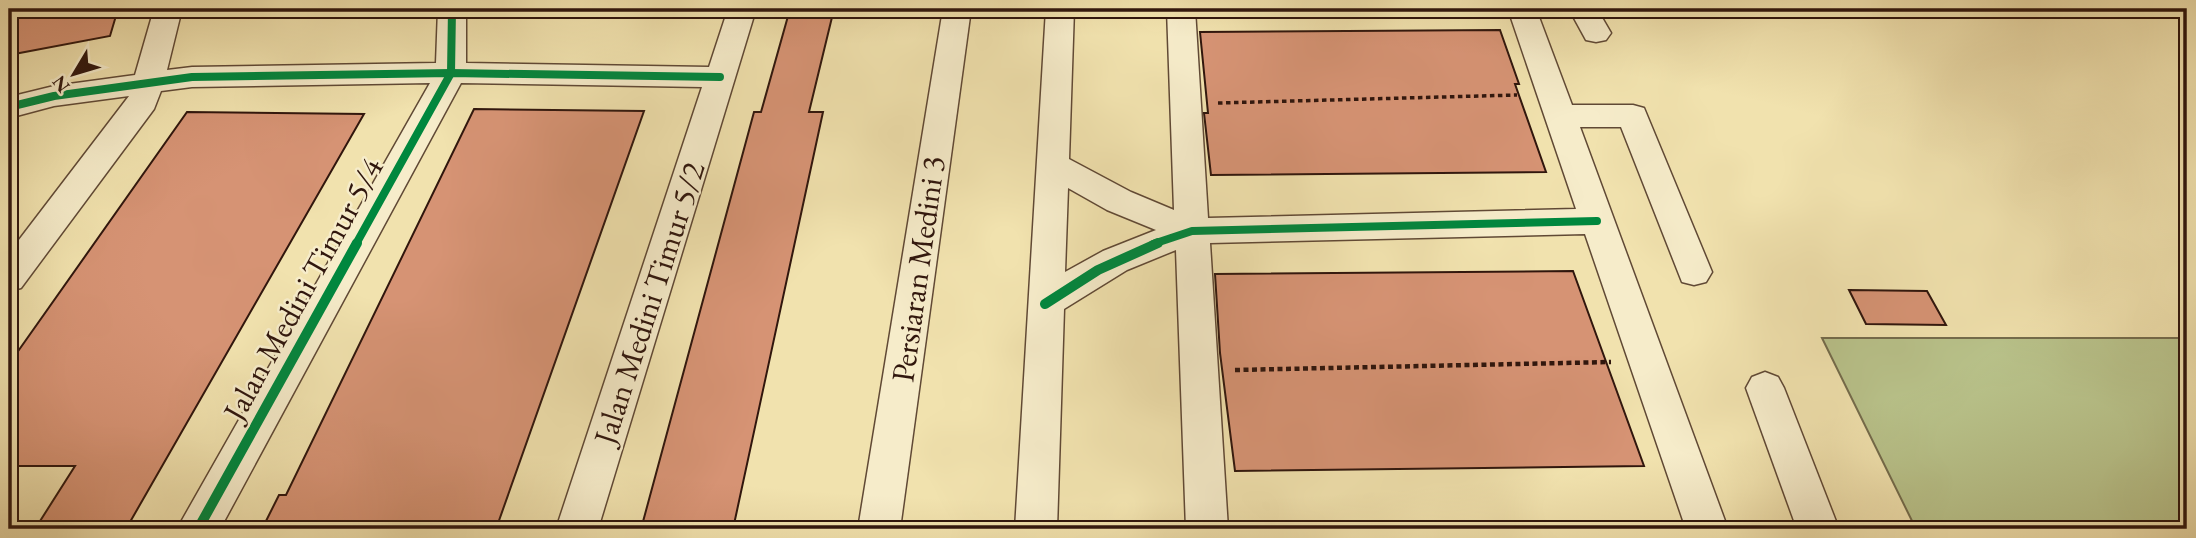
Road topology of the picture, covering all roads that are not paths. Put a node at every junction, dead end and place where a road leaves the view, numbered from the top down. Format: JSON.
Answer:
{"nodes":[{"id":1,"x":168,"y":9,"type":"edge"},
{"id":2,"x":452,"y":9,"type":"edge"},
{"id":3,"x":742,"y":9,"type":"edge"},
{"id":4,"x":957,"y":9,"type":"edge"},
{"id":5,"x":1060,"y":9,"type":"edge"},
{"id":6,"x":1181,"y":9,"type":"edge"},
{"id":7,"x":1522,"y":9,"type":"edge"},
{"id":8,"x":451,"y":73,"type":"junction"},
{"id":9,"x":720,"y":77,"type":"junction"},
{"id":10,"x":150,"y":81,"type":"junction"},
{"id":11,"x":1556,"y":105,"type":"junction"},
{"id":12,"x":9,"y":107,"type":"edge"},
{"id":13,"x":1054,"y":165,"type":"junction"},
{"id":14,"x":1597,"y":221,"type":"junction"},
{"id":15,"x":1192,"y":231,"type":"junction"},
{"id":16,"x":1694,"y":272,"type":"dead end"},
{"id":17,"x":9,"y":278,"type":"edge"},
{"id":18,"x":1045,"y":304,"type":"junction"},
{"id":19,"x":1765,"y":388,"type":"dead end"},
{"id":20,"x":198,"y":529,"type":"edge"},
{"id":21,"x":577,"y":529,"type":"edge"},
{"id":22,"x":880,"y":529,"type":"edge"},
{"id":23,"x":1036,"y":529,"type":"edge"},
{"id":24,"x":1207,"y":529,"type":"edge"},
{"id":25,"x":1707,"y":529,"type":"edge"},
{"id":26,"x":1818,"y":529,"type":"edge"}],
"edges":[{"from":1,"to":10,"type":"street"},
{"from":2,"to":8,"type":"street"},
{"from":3,"to":9,"type":"street","name":"Jalan Medini Timur 5/2"},
{"from":4,"to":22,"type":"street","name":"Persiaran Medini 3"},
{"from":5,"to":13,"type":"street"},
{"from":6,"to":15,"type":"street"},
{"from":7,"to":11,"type":"street"},
{"from":8,"to":9,"type":"street"},
{"from":8,"to":10,"type":"street"},
{"from":8,"to":20,"type":"street","name":"Jalan Medini Timur 5/4"},
{"from":9,"to":21,"type":"street","name":"Jalan Medini Timur 5/2"},
{"from":10,"to":12,"type":"street"},
{"from":10,"to":17,"type":"street"},
{"from":11,"to":14,"type":"street"},
{"from":11,"to":16,"type":"street"},
{"from":13,"to":15,"type":"street"},
{"from":13,"to":18,"type":"street"},
{"from":14,"to":15,"type":"street"},
{"from":14,"to":25,"type":"street"},
{"from":15,"to":18,"type":"street"},
{"from":15,"to":24,"type":"street"},
{"from":18,"to":23,"type":"street"},
{"from":19,"to":26,"type":"street"}]}
